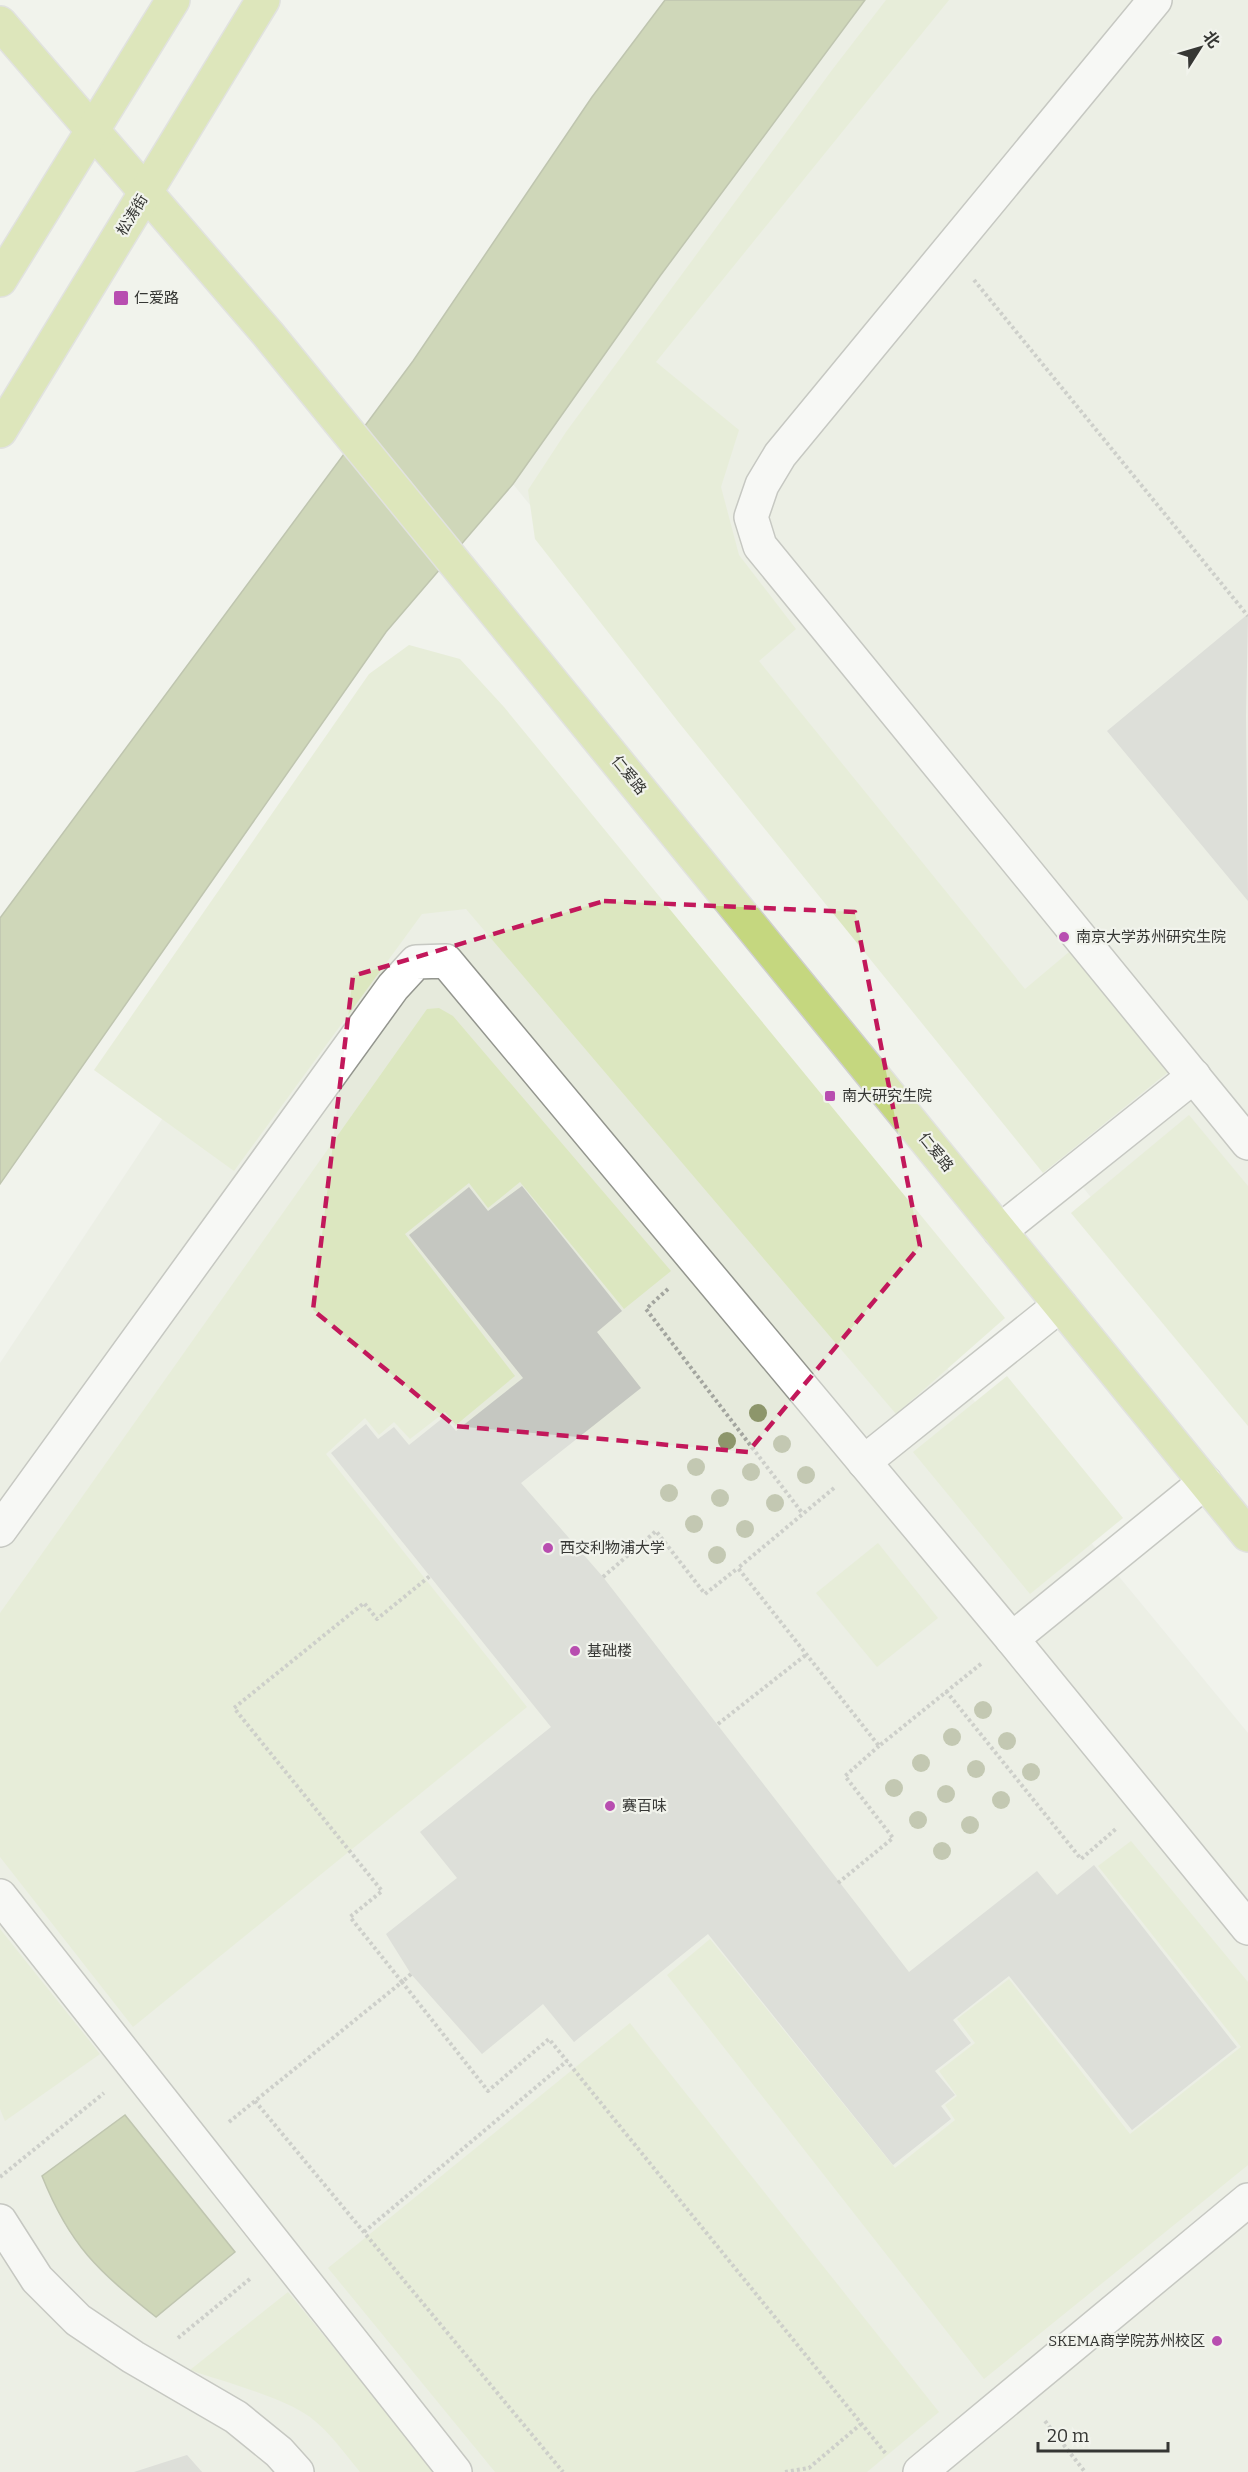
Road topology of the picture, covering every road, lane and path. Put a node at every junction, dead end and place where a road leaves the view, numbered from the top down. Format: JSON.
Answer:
{"nodes":[{"id":1,"x":173,"y":0,"type":"edge"},
{"id":2,"x":263,"y":0,"type":"edge"},
{"id":3,"x":1155,"y":0,"type":"edge"},
{"id":4,"x":0,"y":23,"type":"edge"},
{"id":5,"x":93,"y":130,"type":"junction"},
{"id":6,"x":146,"y":192,"type":"junction"},
{"id":7,"x":949,"y":249,"type":"junction"},
{"id":8,"x":0,"y":280,"type":"edge"},
{"id":9,"x":0,"y":431,"type":"edge"},
{"id":10,"x":1248,"y":616,"type":"edge"},
{"id":11,"x":1194,"y":1077,"type":"junction"},
{"id":12,"x":1248,"y":1143,"type":"edge"},
{"id":13,"x":1000,"y":1231,"type":"junction"},
{"id":14,"x":698,"y":1262,"type":"junction"},
{"id":15,"x":1060,"y":1305,"type":"junction"},
{"id":16,"x":864,"y":1462,"type":"junction"},
{"id":17,"x":1205,"y":1482,"type":"junction"},
{"id":18,"x":803,"y":1514,"type":"junction"},
{"id":19,"x":0,"y":1530,"type":"edge"},
{"id":20,"x":1248,"y":1535,"type":"edge"},
{"id":21,"x":738,"y":1568,"type":"junction"},
{"id":22,"x":430,"y":1576,"type":"dead end"},
{"id":23,"x":603,"y":1577,"type":"dead end"},
{"id":24,"x":1012,"y":1639,"type":"junction"},
{"id":25,"x":807,"y":1654,"type":"junction"},
{"id":26,"x":946,"y":1691,"type":"junction"},
{"id":27,"x":718,"y":1724,"type":"dead end"},
{"id":28,"x":879,"y":1746,"type":"junction"},
{"id":29,"x":1146,"y":1804,"type":"junction"},
{"id":30,"x":838,"y":1883,"type":"dead end"},
{"id":31,"x":0,"y":1896,"type":"edge"},
{"id":32,"x":1248,"y":1928,"type":"edge"},
{"id":33,"x":411,"y":1974,"type":"dead end"},
{"id":34,"x":402,"y":1982,"type":"junction"},
{"id":35,"x":567,"y":2061,"type":"junction"},
{"id":36,"x":135,"y":2068,"type":"junction"},
{"id":37,"x":255,"y":2101,"type":"junction"},
{"id":38,"x":199,"y":2148,"type":"junction"},
{"id":39,"x":0,"y":2177,"type":"edge"},
{"id":40,"x":1248,"y":2200,"type":"edge"},
{"id":41,"x":0,"y":2221,"type":"edge"},
{"id":42,"x":364,"y":2232,"type":"junction"},
{"id":43,"x":281,"y":2253,"type":"junction"},
{"id":44,"x":146,"y":2365,"type":"junction"},
{"id":45,"x":1020,"y":2389,"type":"junction"},
{"id":46,"x":861,"y":2424,"type":"junction"},
{"id":47,"x":887,"y":2456,"type":"dead end"},
{"id":48,"x":297,"y":2472,"type":"edge"},
{"id":49,"x":455,"y":2472,"type":"edge"},
{"id":50,"x":563,"y":2472,"type":"edge"},
{"id":51,"x":785,"y":2472,"type":"edge"},
{"id":52,"x":920,"y":2472,"type":"edge"},
{"id":53,"x":1085,"y":2472,"type":"edge"}],
"edges":[{"from":1,"to":5,"type":"main road"},
{"from":2,"to":6,"type":"main road","name":"松涛街"},
{"from":3,"to":7,"type":"lane"},
{"from":4,"to":5,"type":"main road","name":"仁爱路"},
{"from":5,"to":6,"type":"main road","name":"仁爱路"},
{"from":5,"to":8,"type":"main road"},
{"from":6,"to":9,"type":"main road","name":"松涛街"},
{"from":6,"to":13,"type":"main road","name":"仁爱路"},
{"from":7,"to":10,"type":"path"},
{"from":7,"to":11,"type":"lane"},
{"from":11,"to":12,"type":"lane"},
{"from":11,"to":13,"type":"lane"},
{"from":13,"to":15,"type":"main road","name":"仁爱路"},
{"from":14,"to":16,"type":"lane"},
{"from":14,"to":18,"type":"path"},
{"from":14,"to":19,"type":"lane"},
{"from":15,"to":16,"type":"lane"},
{"from":15,"to":17,"type":"main road","name":"仁爱路"},
{"from":16,"to":18,"type":"path"},
{"from":16,"to":24,"type":"lane"},
{"from":17,"to":20,"type":"main road","name":"仁爱路"},
{"from":17,"to":24,"type":"lane"},
{"from":18,"to":21,"type":"path"},
{"from":21,"to":23,"type":"path"},
{"from":21,"to":25,"type":"path"},
{"from":22,"to":34,"type":"path"},
{"from":24,"to":26,"type":"path"},
{"from":24,"to":29,"type":"lane"},
{"from":25,"to":27,"type":"path"},
{"from":25,"to":28,"type":"path"},
{"from":26,"to":28,"type":"path"},
{"from":26,"to":29,"type":"path"},
{"from":28,"to":30,"type":"path"},
{"from":29,"to":32,"type":"lane"},
{"from":31,"to":36,"type":"lane"},
{"from":33,"to":34,"type":"path"},
{"from":34,"to":35,"type":"path"},
{"from":34,"to":37,"type":"path"},
{"from":35,"to":42,"type":"path"},
{"from":35,"to":46,"type":"path"},
{"from":36,"to":38,"type":"lane"},
{"from":36,"to":39,"type":"path"},
{"from":37,"to":38,"type":"path"},
{"from":37,"to":42,"type":"path"},
{"from":38,"to":43,"type":"lane"},
{"from":40,"to":45,"type":"lane"},
{"from":41,"to":44,"type":"lane"},
{"from":42,"to":50,"type":"path"},
{"from":43,"to":44,"type":"path"},
{"from":43,"to":49,"type":"lane"},
{"from":44,"to":48,"type":"lane"},
{"from":45,"to":52,"type":"lane"},
{"from":45,"to":53,"type":"path"},
{"from":46,"to":47,"type":"path"},
{"from":46,"to":51,"type":"path"}]}
